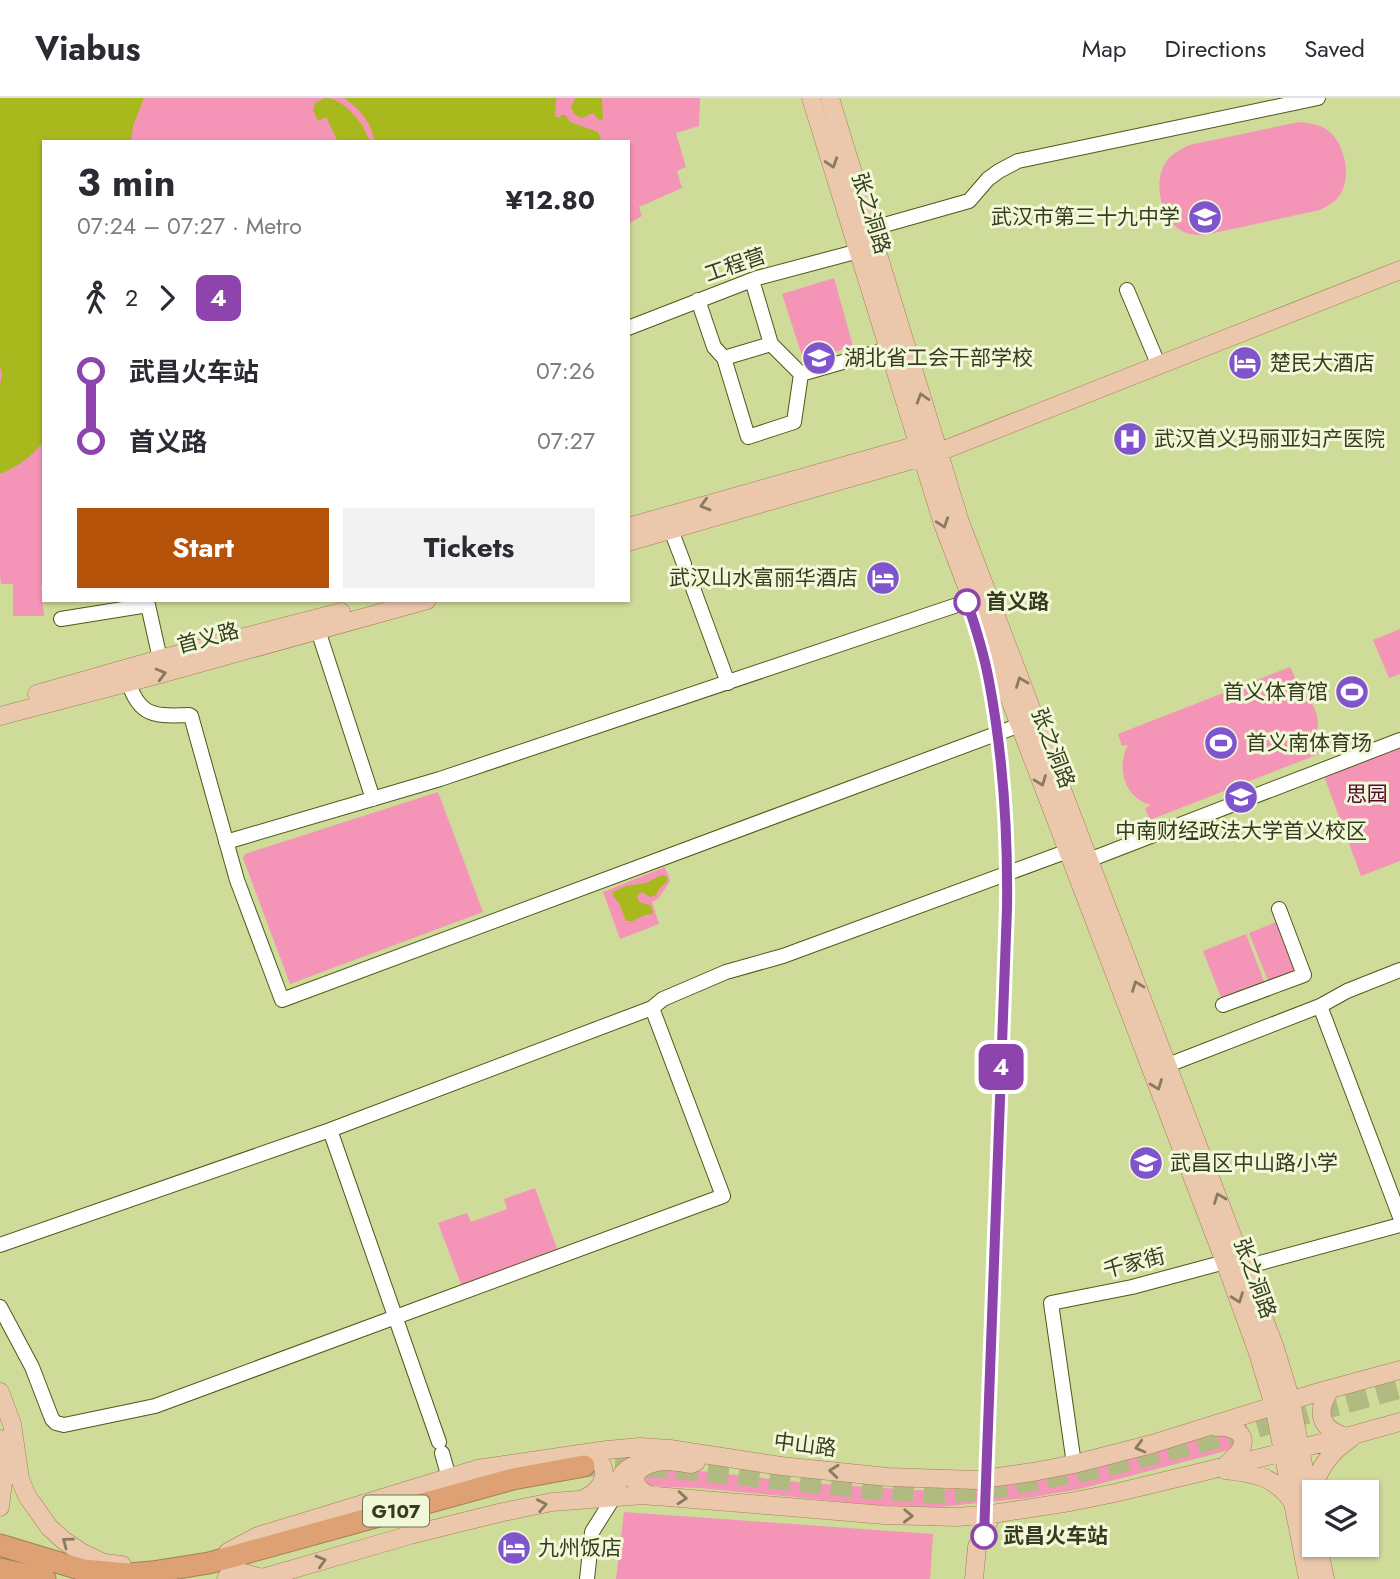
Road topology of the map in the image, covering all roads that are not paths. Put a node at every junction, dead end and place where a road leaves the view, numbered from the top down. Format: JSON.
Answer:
{"nodes":[{"id":1,"x":811,"y":98,"type":"edge"},
{"id":2,"x":830,"y":98,"type":"edge"},
{"id":3,"x":1318,"y":98,"type":"edge"},
{"id":4,"x":870,"y":229,"type":"junction"},
{"id":5,"x":859,"y":251,"type":"junction"},
{"id":6,"x":1400,"y":270,"type":"edge"},
{"id":7,"x":752,"y":280,"type":"junction"},
{"id":8,"x":1127,"y":290,"type":"dead end"},
{"id":9,"x":698,"y":300,"type":"junction"},
{"id":10,"x":630,"y":327,"type":"edge"},
{"id":11,"x":771,"y":344,"type":"junction"},
{"id":12,"x":888,"y":349,"type":"junction"},
{"id":13,"x":724,"y":358,"type":"junction"},
{"id":14,"x":1159,"y":366,"type":"junction"},
{"id":15,"x":801,"y":374,"type":"junction"},
{"id":16,"x":929,"y":449,"type":"junction"},
{"id":17,"x":630,"y":526,"type":"edge"},
{"id":18,"x":669,"y":531,"type":"junction"},
{"id":19,"x":630,"y":541,"type":"edge"},
{"id":20,"x":682,"y":565,"type":"dead end"},
{"id":21,"x":688,"y":580,"type":"dead end"},
{"id":22,"x":972,"y":600,"type":"junction"},
{"id":23,"x":380,"y":602,"type":"edge"},
{"id":24,"x":418,"y":602,"type":"edge"},
{"id":25,"x":61,"y":620,"type":"dead end"},
{"id":26,"x":319,"y":625,"type":"junction"},
{"id":27,"x":160,"y":659,"type":"junction"},
{"id":28,"x":126,"y":676,"type":"junction"},
{"id":29,"x":727,"y":683,"type":"junction"},
{"id":30,"x":0,"y":704,"type":"edge"},
{"id":31,"x":0,"y":716,"type":"edge"},
{"id":32,"x":1020,"y":725,"type":"junction"},
{"id":33,"x":1400,"y":740,"type":"edge"},
{"id":34,"x":376,"y":798,"type":"junction"},
{"id":35,"x":226,"y":842,"type":"junction"},
{"id":36,"x":1077,"y":859,"type":"junction"},
{"id":37,"x":1279,"y":909,"type":"dead end"},
{"id":38,"x":1400,"y":970,"type":"edge"},
{"id":39,"x":1223,"y":1005,"type":"dead end"},
{"id":40,"x":1320,"y":1006,"type":"junction"},
{"id":41,"x":652,"y":1008,"type":"junction"},
{"id":42,"x":1168,"y":1065,"type":"junction"},
{"id":43,"x":330,"y":1130,"type":"junction"},
{"id":44,"x":1400,"y":1217,"type":"edge"},
{"id":45,"x":1400,"y":1225,"type":"edge"},
{"id":46,"x":0,"y":1245,"type":"edge"},
{"id":47,"x":1225,"y":1262,"type":"junction"},
{"id":48,"x":1245,"y":1267,"type":"junction"},
{"id":49,"x":0,"y":1307,"type":"edge"},
{"id":50,"x":395,"y":1318,"type":"junction"},
{"id":51,"x":1400,"y":1370,"type":"edge"},
{"id":52,"x":1331,"y":1389,"type":"junction"},
{"id":53,"x":0,"y":1392,"type":"edge"},
{"id":54,"x":1282,"y":1404,"type":"junction"},
{"id":55,"x":1400,"y":1422,"type":"edge"},
{"id":56,"x":1206,"y":1428,"type":"junction"},
{"id":57,"x":1352,"y":1436,"type":"junction"},
{"id":58,"x":0,"y":1439,"type":"edge"},
{"id":59,"x":1292,"y":1450,"type":"junction"},
{"id":60,"x":720,"y":1456,"type":"junction"},
{"id":61,"x":658,"y":1462,"type":"junction"},
{"id":62,"x":1074,"y":1464,"type":"junction"},
{"id":63,"x":1220,"y":1468,"type":"junction"},
{"id":64,"x":582,"y":1475,"type":"junction"},
{"id":65,"x":449,"y":1478,"type":"junction"},
{"id":66,"x":1317,"y":1480,"type":"edge"},
{"id":67,"x":1302,"y":1482,"type":"edge"},
{"id":68,"x":651,"y":1496,"type":"junction"},
{"id":69,"x":614,"y":1497,"type":"junction"},
{"id":70,"x":1293,"y":1502,"type":"junction"},
{"id":71,"x":0,"y":1507,"type":"edge"},
{"id":72,"x":992,"y":1514,"type":"junction"},
{"id":73,"x":5,"y":1542,"type":"edge"},
{"id":74,"x":1320,"y":1557,"type":"edge"},
{"id":75,"x":4,"y":1570,"type":"edge"},
{"id":76,"x":206,"y":1571,"type":"edge"},
{"id":77,"x":152,"y":1573,"type":"junction"},
{"id":78,"x":229,"y":1575,"type":"edge"},
{"id":79,"x":45,"y":1579,"type":"edge"},
{"id":80,"x":587,"y":1579,"type":"edge"},
{"id":81,"x":974,"y":1579,"type":"edge"},
{"id":82,"x":1308,"y":1579,"type":"edge"},
{"id":83,"x":1325,"y":1579,"type":"edge"}],
"edges":[{"from":1,"to":5,"type":"main road","name":"张之洞路","one_way":true},
{"from":2,"to":4,"type":"main road","name":"张之洞路"},
{"from":3,"to":4,"type":"street"},
{"from":16,"to":4,"type":"main road","name":"张之洞路","one_way":true},
{"from":5,"to":7,"type":"street","name":"工程营"},
{"from":5,"to":12,"type":"main road","name":"张之洞路"},
{"from":6,"to":14,"type":"main road"},
{"from":7,"to":9,"type":"street","name":"工程营"},
{"from":7,"to":11,"type":"street"},
{"from":8,"to":14,"type":"street"},
{"from":9,"to":10,"type":"street","name":"工程营"},
{"from":9,"to":13,"type":"street"},
{"from":11,"to":13,"type":"street"},
{"from":11,"to":15,"type":"street"},
{"from":12,"to":15,"type":"street"},
{"from":12,"to":16,"type":"main road","name":"张之洞路"},
{"from":13,"to":15,"type":"street"},
{"from":14,"to":16,"type":"main road"},
{"from":16,"to":17,"type":"main road","one_way":true},
{"from":16,"to":18,"type":"main road"},
{"from":16,"to":22,"type":"main road","name":"张之洞路","one_way":true},
{"from":36,"to":16,"type":"main road","name":"张之洞路","one_way":true},
{"from":18,"to":19,"type":"main road"},
{"from":18,"to":20,"type":"street"},
{"from":21,"to":29,"type":"street"},
{"from":22,"to":29,"type":"street"},
{"from":22,"to":32,"type":"main road","name":"张之洞路"},
{"from":23,"to":26,"type":"main road","name":"首义路"},
{"from":24,"to":26,"type":"main road","name":"首义路"},
{"from":25,"to":27,"type":"street"},
{"from":26,"to":27,"type":"main road","name":"首义路"},
{"from":28,"to":26,"type":"main road","name":"首义路","one_way":true},
{"from":26,"to":34,"type":"street"},
{"from":27,"to":28,"type":"main road","name":"首义路"},
{"from":28,"to":30,"type":"main road","name":"首义路"},
{"from":28,"to":31,"type":"main road","name":"首义路"},
{"from":28,"to":35,"type":"street"},
{"from":29,"to":34,"type":"street"},
{"from":32,"to":35,"type":"street"},
{"from":32,"to":36,"type":"main road","name":"张之洞路","one_way":true},
{"from":33,"to":36,"type":"street"},
{"from":34,"to":35,"type":"street"},
{"from":36,"to":41,"type":"street"},
{"from":42,"to":36,"type":"main road","name":"张之洞路","one_way":true},
{"from":36,"to":47,"type":"main road","name":"张之洞路","one_way":true},
{"from":37,"to":39,"type":"street"},
{"from":38,"to":40,"type":"street"},
{"from":40,"to":42,"type":"street"},
{"from":40,"to":44,"type":"street"},
{"from":41,"to":43,"type":"street"},
{"from":41,"to":50,"type":"street"},
{"from":48,"to":42,"type":"main road","name":"张之洞路","one_way":true},
{"from":43,"to":46,"type":"street"},
{"from":43,"to":50,"type":"street"},
{"from":45,"to":48,"type":"street"},
{"from":47,"to":54,"type":"main road","name":"张之洞路","one_way":true},
{"from":47,"to":62,"type":"street","name":"千家街"},
{"from":48,"to":54,"type":"main road","name":"张之洞路"},
{"from":49,"to":50,"type":"street"},
{"from":50,"to":65,"type":"street"},
{"from":51,"to":52,"type":"main road","name":"中山路"},
{"from":52,"to":54,"type":"main road","name":"中山路"},
{"from":52,"to":57,"type":"main road"},
{"from":77,"to":53,"type":"main road","one_way":true},
{"from":54,"to":56,"type":"main road","name":"中山路"},
{"from":54,"to":59,"type":"main road"},
{"from":55,"to":57,"type":"main road","name":"中山路"},
{"from":56,"to":62,"type":"main road","name":"中山路","one_way":true},
{"from":56,"to":63,"type":"main road"},
{"from":57,"to":59,"type":"main road","name":"中山路"},
{"from":57,"to":66,"type":"main road"},
{"from":58,"to":71,"type":"main road"},
{"from":59,"to":63,"type":"main road","name":"中山路"},
{"from":59,"to":67,"type":"main road"},
{"from":59,"to":70,"type":"main road"},
{"from":60,"to":61,"type":"main road"},
{"from":62,"to":60,"type":"main road","name":"中山路","one_way":true},
{"from":60,"to":64,"type":"main road","name":"中山路"},
{"from":61,"to":68,"type":"main road"},
{"from":61,"to":69,"type":"main road"},
{"from":63,"to":70,"type":"main road"},
{"from":63,"to":72,"type":"main road","name":"中山路"},
{"from":64,"to":65,"type":"main road","name":"中山路"},
{"from":64,"to":69,"type":"main road","name":"中山路"},
{"from":64,"to":76,"type":"highway","number":"G107"},
{"from":78,"to":64,"type":"highway","number":"G107","one_way":true},
{"from":65,"to":76,"type":"main road","name":"中山路"},
{"from":68,"to":69,"type":"main road","name":"中山路"},
{"from":68,"to":72,"type":"main road","name":"中山路","one_way":true},
{"from":69,"to":80,"type":"street"},
{"from":70,"to":82,"type":"main road"},
{"from":72,"to":81,"type":"main road"},
{"from":73,"to":77,"type":"highway","number":"G107"},
{"from":74,"to":83,"type":"main road"},
{"from":75,"to":79,"type":"highway"},
{"from":76,"to":77,"type":"highway","number":"G107"},
{"from":76,"to":78,"type":"highway","number":"G107"}]}
